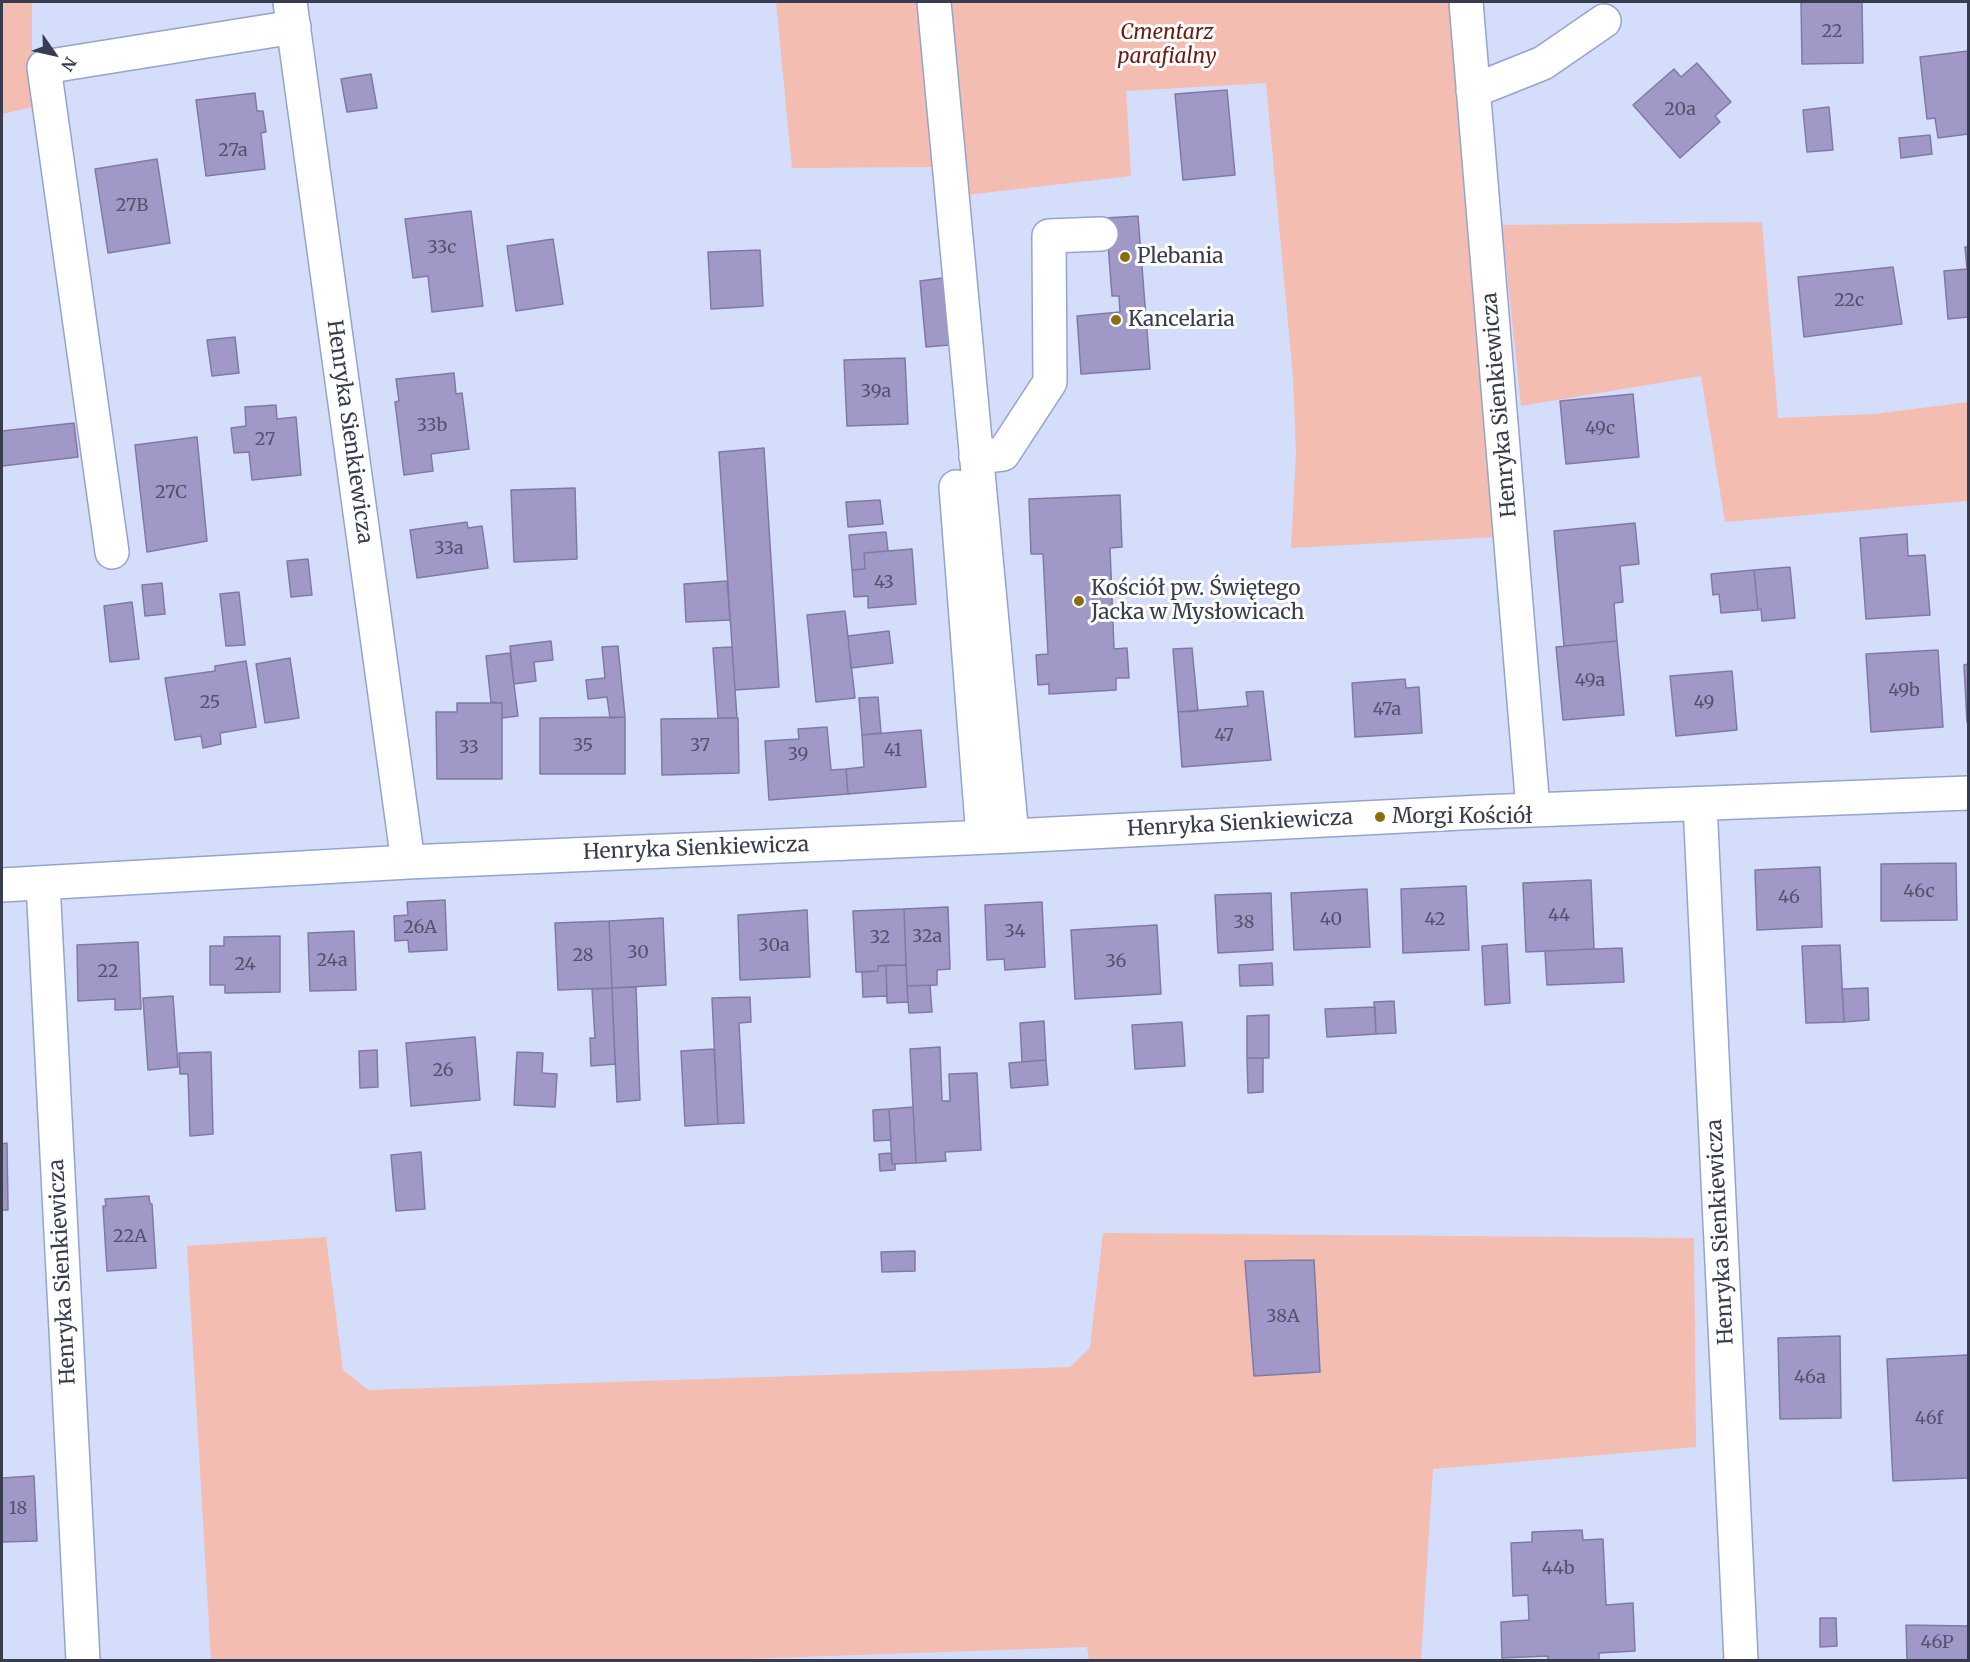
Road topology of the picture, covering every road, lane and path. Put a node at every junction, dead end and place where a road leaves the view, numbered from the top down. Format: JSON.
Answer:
{"nodes":[{"id":1,"x":934,"y":2,"type":"edge"},
{"id":2,"x":1466,"y":2,"type":"edge"},
{"id":3,"x":292,"y":14,"type":"edge"},
{"id":4,"x":1604,"y":21,"type":"dead end"},
{"id":5,"x":1473,"y":91,"type":"junction"},
{"id":6,"x":1101,"y":234,"type":"dead end"},
{"id":7,"x":965,"y":455,"type":"junction"},
{"id":8,"x":112,"y":552,"type":"dead end"},
{"id":9,"x":1968,"y":793,"type":"edge"},
{"id":10,"x":1700,"y":804,"type":"junction"},
{"id":11,"x":1533,"y":809,"type":"junction"},
{"id":12,"x":998,"y":836,"type":"junction"},
{"id":13,"x":408,"y":862,"type":"junction"},
{"id":14,"x":43,"y":883,"type":"junction"},
{"id":15,"x":2,"y":885,"type":"edge"},
{"id":16,"x":84,"y":1660,"type":"edge"},
{"id":17,"x":1741,"y":1660,"type":"edge"}],
"edges":[{"from":1,"to":7,"type":"street"},
{"from":2,"to":5,"type":"street","name":"Henryka Sienkiewicza"},
{"from":3,"to":8,"type":"street"},
{"from":3,"to":13,"type":"street","name":"Henryka Sienkiewicza"},
{"from":4,"to":5,"type":"street"},
{"from":5,"to":11,"type":"street","name":"Henryka Sienkiewicza"},
{"from":6,"to":7,"type":"street"},
{"from":7,"to":12,"type":"street"},
{"from":9,"to":10,"type":"street","name":"Henryka Sienkiewicza"},
{"from":10,"to":11,"type":"street","name":"Henryka Sienkiewicza"},
{"from":10,"to":17,"type":"street","name":"Henryka Sienkiewicza"},
{"from":11,"to":12,"type":"street","name":"Henryka Sienkiewicza"},
{"from":12,"to":13,"type":"street","name":"Henryka Sienkiewicza"},
{"from":13,"to":14,"type":"street","name":"Henryka Sienkiewicza"},
{"from":14,"to":15,"type":"street","name":"Henryka Sienkiewicza"},
{"from":14,"to":16,"type":"street","name":"Henryka Sienkiewicza"}]}
